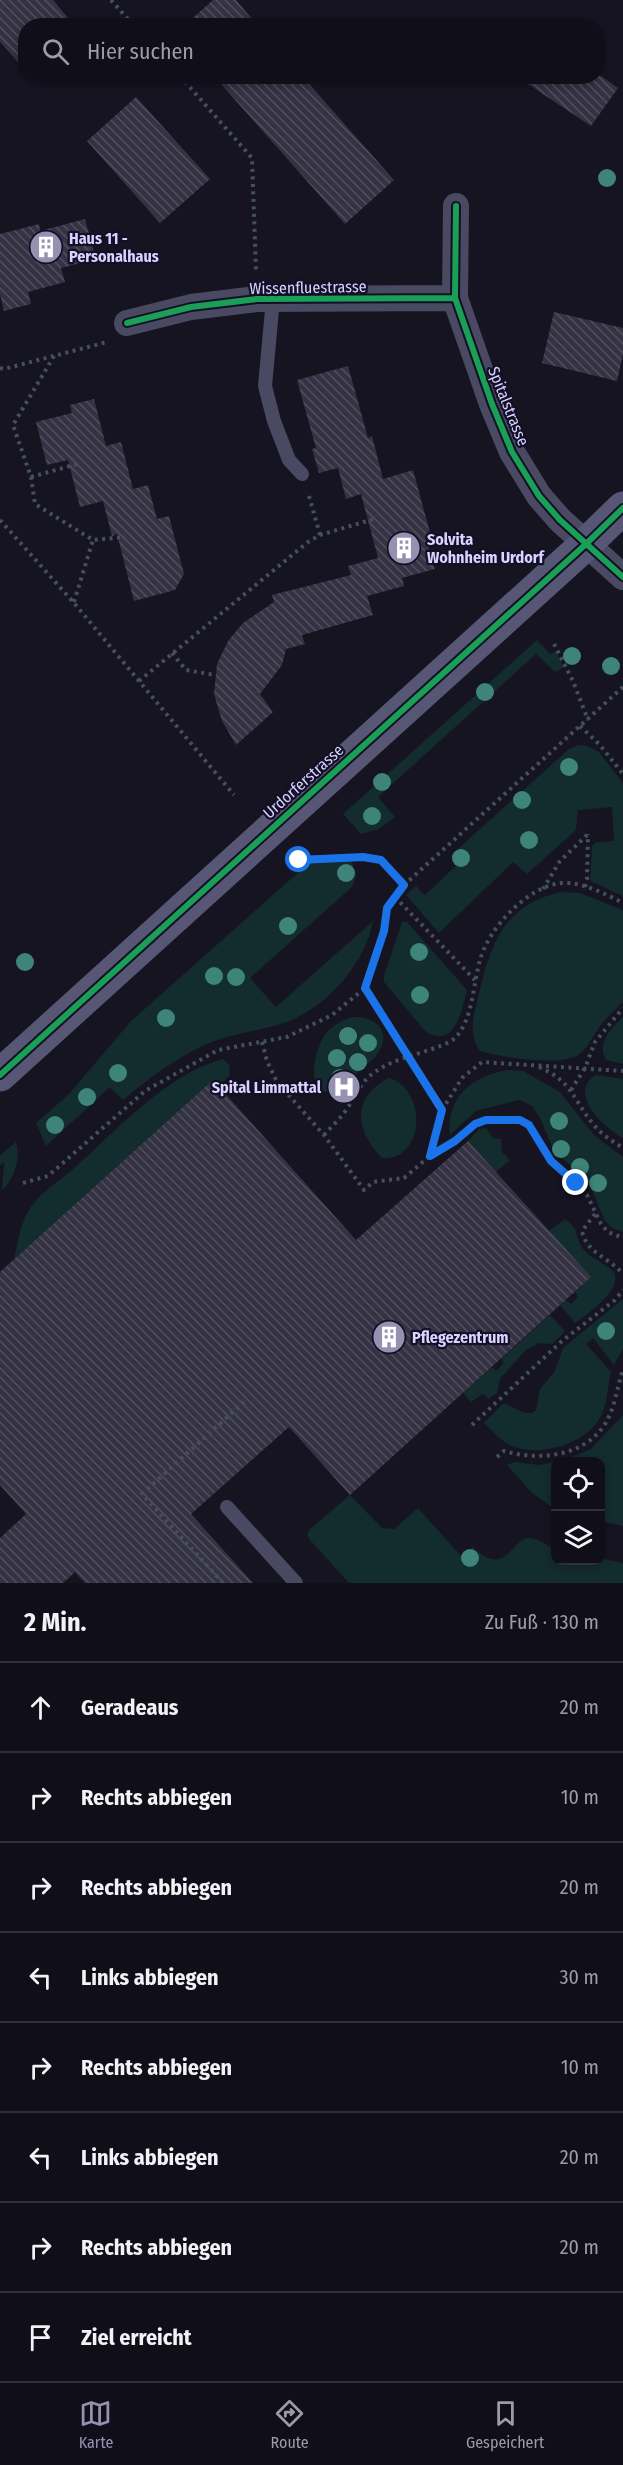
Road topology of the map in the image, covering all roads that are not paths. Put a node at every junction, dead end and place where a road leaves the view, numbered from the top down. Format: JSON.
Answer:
{"nodes":[{"id":1,"x":456,"y":206,"type":"dead end"},
{"id":2,"x":455,"y":298,"type":"junction"},
{"id":3,"x":265,"y":299,"type":"junction"},
{"id":4,"x":126,"y":323,"type":"road end"},
{"id":5,"x":302,"y":474,"type":"road end"},
{"id":6,"x":623,"y":508,"type":"edge"},
{"id":7,"x":586,"y":544,"type":"junction"},
{"id":8,"x":623,"y":577,"type":"edge"},
{"id":9,"x":0,"y":1075,"type":"edge"},
{"id":10,"x":227,"y":1506,"type":"dead end"},
{"id":11,"x":296,"y":1583,"type":"edge"}],
"edges":[{"from":1,"to":2,"type":"street","name":"Spitalstrasse"},
{"from":2,"to":3,"type":"street","name":"Wissenfluestrasse"},
{"from":2,"to":7,"type":"street","name":"Spitalstrasse"},
{"from":3,"to":4,"type":"street","name":"Wissenfluestrasse"},
{"from":3,"to":5,"type":"lane"},
{"from":6,"to":7,"type":"main road","name":"Urdorferstrasse"},
{"from":7,"to":8,"type":"street","name":"Spitalstrasse"},
{"from":7,"to":9,"type":"main road","name":"Urdorferstrasse"},
{"from":10,"to":11,"type":"lane"}]}
